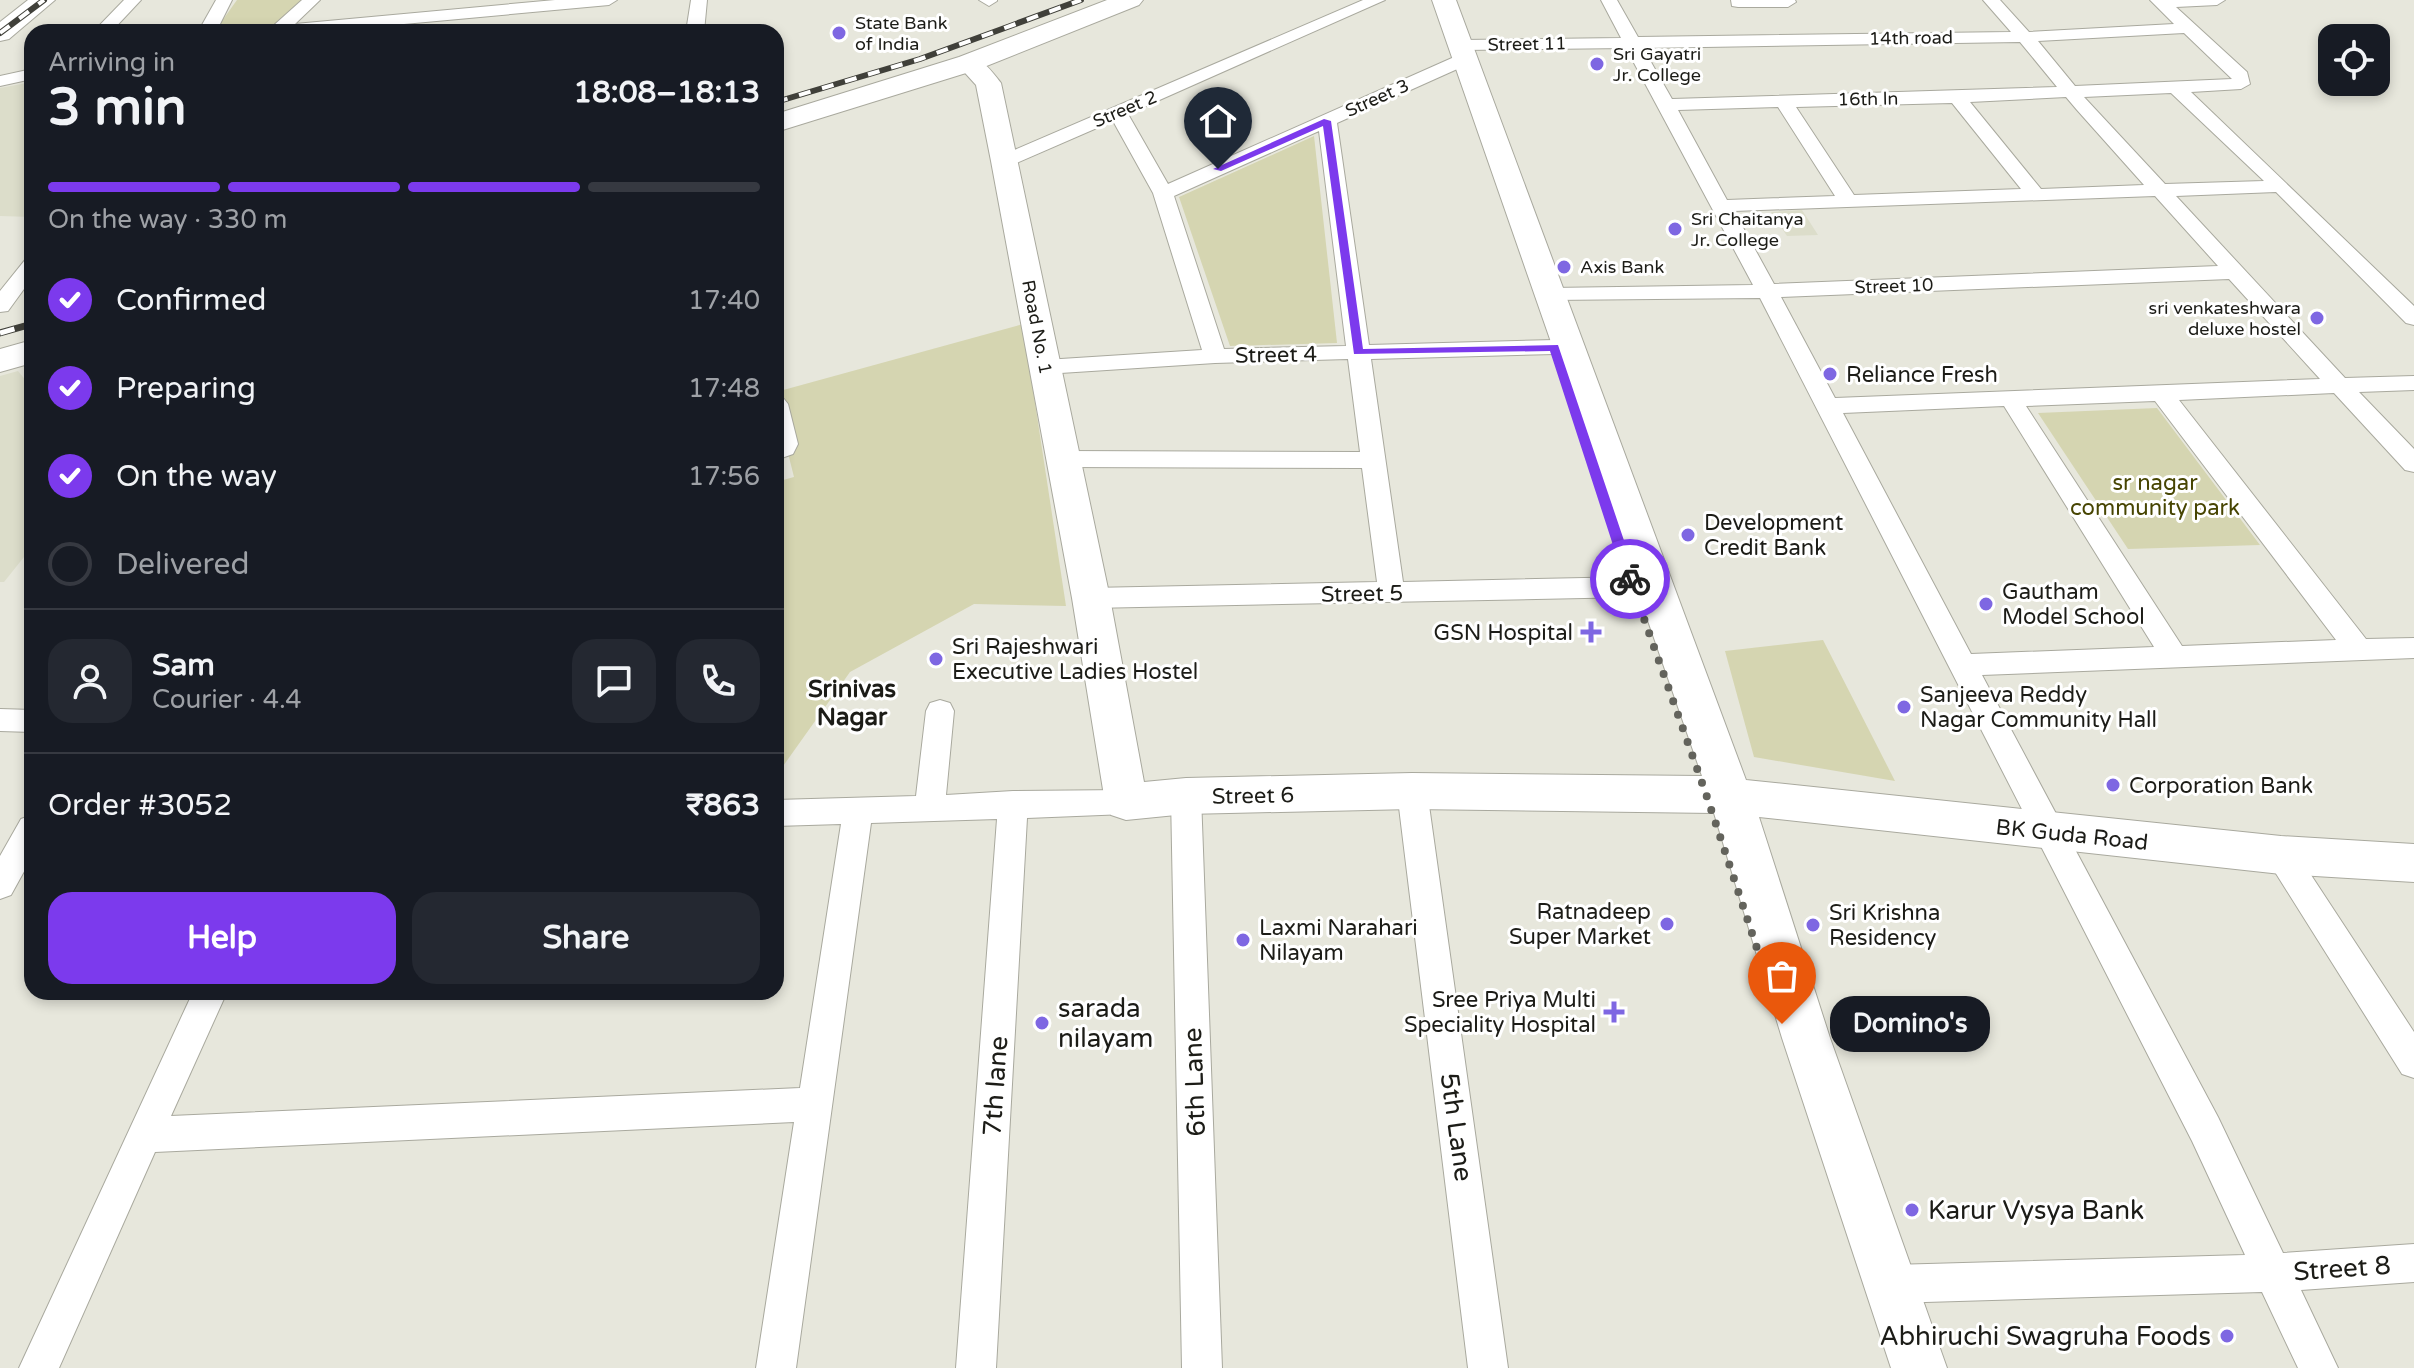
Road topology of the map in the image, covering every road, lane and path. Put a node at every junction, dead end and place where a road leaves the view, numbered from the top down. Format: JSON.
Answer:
{"nodes":[{"id":1,"x":28,"y":0,"type":"edge"},
{"id":2,"x":43,"y":0,"type":"edge"},
{"id":3,"x":133,"y":0,"type":"edge"},
{"id":4,"x":224,"y":0,"type":"edge"},
{"id":5,"x":312,"y":0,"type":"edge"},
{"id":6,"x":440,"y":0,"type":"edge"},
{"id":7,"x":581,"y":0,"type":"edge"},
{"id":8,"x":609,"y":0,"type":"edge"},
{"id":9,"x":699,"y":0,"type":"edge"},
{"id":10,"x":1061,"y":0,"type":"edge"},
{"id":11,"x":1130,"y":0,"type":"edge"},
{"id":12,"x":1377,"y":0,"type":"edge"},
{"id":13,"x":1435,"y":0,"type":"edge"},
{"id":14,"x":1444,"y":0,"type":"edge"},
{"id":15,"x":1609,"y":0,"type":"edge"},
{"id":16,"x":1991,"y":0,"type":"edge"},
{"id":17,"x":2217,"y":0,"type":"edge"},
{"id":18,"x":2159,"y":1,"type":"edge"},
{"id":19,"x":1738,"y":2,"type":"dead end"},
{"id":20,"x":527,"y":8,"type":"junction"},
{"id":21,"x":1796,"y":16,"type":"edge"},
{"id":22,"x":426,"y":19,"type":"junction"},
{"id":23,"x":0,"y":22,"type":"edge"},
{"id":24,"x":110,"y":24,"type":"edge"},
{"id":25,"x":211,"y":24,"type":"edge"},
{"id":26,"x":279,"y":24,"type":"edge"},
{"id":27,"x":394,"y":24,"type":"edge"},
{"id":28,"x":519,"y":24,"type":"edge"},
{"id":29,"x":696,"y":24,"type":"edge"},
{"id":30,"x":2188,"y":28,"type":"junction"},
{"id":31,"x":0,"y":34,"type":"edge"},
{"id":32,"x":2026,"y":37,"type":"junction"},
{"id":33,"x":1634,"y":42,"type":"junction"},
{"id":34,"x":1463,"y":51,"type":"junction"},
{"id":35,"x":969,"y":63,"type":"junction"},
{"id":36,"x":24,"y":76,"type":"edge"},
{"id":37,"x":0,"y":81,"type":"edge"},
{"id":38,"x":2175,"y":87,"type":"junction"},
{"id":39,"x":2070,"y":92,"type":"junction"},
{"id":40,"x":784,"y":94,"type":"edge"},
{"id":41,"x":1957,"y":97,"type":"junction"},
{"id":42,"x":1783,"y":101,"type":"junction"},
{"id":43,"x":1666,"y":105,"type":"junction"},
{"id":44,"x":1118,"y":113,"type":"junction"},
{"id":45,"x":784,"y":121,"type":"edge"},
{"id":46,"x":1327,"y":121,"type":"junction"},
{"id":47,"x":1005,"y":161,"type":"junction"},
{"id":48,"x":2281,"y":186,"type":"junction"},
{"id":49,"x":2161,"y":192,"type":"junction"},
{"id":50,"x":1163,"y":193,"type":"junction"},
{"id":51,"x":2037,"y":196,"type":"junction"},
{"id":52,"x":1848,"y":201,"type":"junction"},
{"id":53,"x":1719,"y":206,"type":"junction"},
{"id":54,"x":2236,"y":272,"type":"junction"},
{"id":55,"x":24,"y":274,"type":"edge"},
{"id":56,"x":1767,"y":291,"type":"junction"},
{"id":57,"x":1551,"y":294,"type":"junction"},
{"id":58,"x":0,"y":306,"type":"edge"},
{"id":59,"x":2414,"y":318,"type":"edge"},
{"id":60,"x":24,"y":322,"type":"edge"},
{"id":61,"x":0,"y":329,"type":"edge"},
{"id":62,"x":1555,"y":347,"type":"junction"},
{"id":63,"x":1358,"y":352,"type":"junction"},
{"id":64,"x":24,"y":354,"type":"edge"},
{"id":65,"x":1215,"y":356,"type":"junction"},
{"id":66,"x":0,"y":361,"type":"edge"},
{"id":67,"x":1045,"y":367,"type":"junction"},
{"id":68,"x":2414,"y":383,"type":"edge"},
{"id":69,"x":2337,"y":386,"type":"junction"},
{"id":70,"x":2161,"y":392,"type":"junction"},
{"id":71,"x":2010,"y":398,"type":"junction"},
{"id":72,"x":1825,"y":406,"type":"junction"},
{"id":73,"x":1063,"y":459,"type":"junction"},
{"id":74,"x":1375,"y":460,"type":"junction"},
{"id":75,"x":2414,"y":464,"type":"edge"},
{"id":76,"x":1633,"y":587,"type":"junction"},
{"id":77,"x":1391,"y":592,"type":"junction"},
{"id":78,"x":1091,"y":598,"type":"junction"},
{"id":79,"x":2414,"y":648,"type":"edge"},
{"id":80,"x":2358,"y":649,"type":"junction"},
{"id":81,"x":2174,"y":657,"type":"junction"},
{"id":82,"x":1964,"y":665,"type":"junction"},
{"id":83,"x":940,"y":711,"type":"dead end"},
{"id":84,"x":0,"y":720,"type":"edge"},
{"id":85,"x":24,"y":721,"type":"edge"},
{"id":86,"x":1412,"y":791,"type":"junction"},
{"id":87,"x":1186,"y":796,"type":"junction"},
{"id":88,"x":1719,"y":796,"type":"junction"},
{"id":89,"x":1126,"y":802,"type":"junction"},
{"id":90,"x":1013,"y":803,"type":"junction"},
{"id":91,"x":930,"y":807,"type":"junction"},
{"id":92,"x":858,"y":810,"type":"junction"},
{"id":93,"x":784,"y":813,"type":"edge"},
{"id":94,"x":2048,"y":832,"type":"junction"},
{"id":95,"x":24,"y":842,"type":"edge"},
{"id":96,"x":2281,"y":855,"type":"junction"},
{"id":97,"x":2414,"y":863,"type":"edge"},
{"id":98,"x":0,"y":885,"type":"edge"},
{"id":99,"x":206,"y":1000,"type":"edge"},
{"id":100,"x":2414,"y":1062,"type":"edge"},
{"id":101,"x":815,"y":1104,"type":"junction"},
{"id":102,"x":144,"y":1135,"type":"junction"},
{"id":103,"x":2414,"y":1263,"type":"edge"},
{"id":104,"x":2271,"y":1273,"type":"junction"},
{"id":105,"x":1892,"y":1284,"type":"junction"},
{"id":106,"x":39,"y":1368,"type":"edge"},
{"id":107,"x":776,"y":1368,"type":"edge"},
{"id":108,"x":976,"y":1368,"type":"edge"},
{"id":109,"x":1202,"y":1368,"type":"edge"},
{"id":110,"x":1488,"y":1368,"type":"edge"},
{"id":111,"x":1890,"y":1368,"type":"edge"},
{"id":112,"x":1919,"y":1368,"type":"edge"},
{"id":113,"x":2318,"y":1368,"type":"edge"}],
"edges":[{"from":1,"to":23,"type":"main road"},
{"from":2,"to":31,"type":"main road"},
{"from":3,"to":24,"type":"street"},
{"from":4,"to":25,"type":"street"},
{"from":5,"to":26,"type":"street"},
{"from":6,"to":22,"type":"street"},
{"from":7,"to":8,"type":"street"},
{"from":7,"to":20,"type":"street"},
{"from":9,"to":29,"type":"street"},
{"from":10,"to":40,"type":"highway"},
{"from":11,"to":35,"type":"highway"},
{"from":12,"to":44,"type":"street","name":"Street 2"},
{"from":13,"to":34,"type":"main road"},
{"from":14,"to":34,"type":"main road"},
{"from":15,"to":33,"type":"street"},
{"from":16,"to":32,"type":"street"},
{"from":17,"to":18,"type":"street"},
{"from":18,"to":30,"type":"street"},
{"from":19,"to":21,"type":"street"},
{"from":20,"to":22,"type":"street"},
{"from":20,"to":28,"type":"street"},
{"from":21,"to":32,"type":"street","name":"14th road"},
{"from":21,"to":33,"type":"street","name":"14th road"},
{"from":22,"to":27,"type":"street"},
{"from":30,"to":32,"type":"street","name":"14th road"},
{"from":30,"to":38,"type":"street","name":"16th ln"},
{"from":32,"to":39,"type":"street"},
{"from":33,"to":34,"type":"street","name":"Street 11"},
{"from":33,"to":43,"type":"street"},
{"from":34,"to":46,"type":"street","name":"Street 3"},
{"from":34,"to":57,"type":"main road"},
{"from":34,"to":62,"type":"main road"},
{"from":35,"to":45,"type":"highway"},
{"from":35,"to":47,"type":"main road","name":"Road No. 1"},
{"from":36,"to":37,"type":"street"},
{"from":38,"to":39,"type":"street","name":"16th ln"},
{"from":38,"to":48,"type":"street"},
{"from":39,"to":41,"type":"street","name":"16th ln"},
{"from":39,"to":49,"type":"street"},
{"from":41,"to":42,"type":"street","name":"16th ln"},
{"from":41,"to":51,"type":"street"},
{"from":42,"to":43,"type":"street","name":"16th ln"},
{"from":42,"to":52,"type":"street"},
{"from":43,"to":53,"type":"street"},
{"from":44,"to":47,"type":"street","name":"Street 2"},
{"from":44,"to":50,"type":"street"},
{"from":46,"to":50,"type":"street","name":"Street 3"},
{"from":46,"to":63,"type":"street"},
{"from":47,"to":67,"type":"main road","name":"Road No. 1"},
{"from":48,"to":49,"type":"street"},
{"from":48,"to":59,"type":"street"},
{"from":49,"to":51,"type":"street"},
{"from":49,"to":54,"type":"street"},
{"from":50,"to":65,"type":"street"},
{"from":51,"to":52,"type":"street"},
{"from":52,"to":53,"type":"street"},
{"from":53,"to":56,"type":"street"},
{"from":54,"to":56,"type":"street","name":"Street 10"},
{"from":54,"to":69,"type":"street"},
{"from":55,"to":58,"type":"street"},
{"from":56,"to":57,"type":"street","name":"Street 10"},
{"from":56,"to":72,"type":"street"},
{"from":57,"to":88,"type":"main road"},
{"from":60,"to":61,"type":"highway"},
{"from":62,"to":63,"type":"street","name":"Street 4"},
{"from":62,"to":76,"type":"main road"},
{"from":63,"to":65,"type":"street","name":"Street 4"},
{"from":63,"to":74,"type":"street"},
{"from":64,"to":66,"type":"highway"},
{"from":65,"to":67,"type":"street","name":"Street 4"},
{"from":67,"to":73,"type":"main road","name":"Road No. 1"},
{"from":68,"to":69,"type":"street"},
{"from":69,"to":70,"type":"street"},
{"from":69,"to":75,"type":"street"},
{"from":70,"to":71,"type":"street"},
{"from":70,"to":80,"type":"street"},
{"from":71,"to":72,"type":"street"},
{"from":71,"to":81,"type":"street"},
{"from":72,"to":82,"type":"street"},
{"from":73,"to":74,"type":"street"},
{"from":73,"to":78,"type":"main road","name":"Road No. 1"},
{"from":74,"to":77,"type":"street"},
{"from":76,"to":77,"type":"street","name":"Street 5"},
{"from":76,"to":88,"type":"main road"},
{"from":77,"to":78,"type":"street","name":"Street 5"},
{"from":78,"to":89,"type":"main road","name":"Road No. 1"},
{"from":79,"to":80,"type":"street"},
{"from":80,"to":81,"type":"street"},
{"from":81,"to":82,"type":"street"},
{"from":82,"to":94,"type":"street"},
{"from":83,"to":91,"type":"street"},
{"from":84,"to":85,"type":"street"},
{"from":86,"to":87,"type":"main road","name":"Street 6"},
{"from":86,"to":88,"type":"main road","name":"Street 6"},
{"from":86,"to":110,"type":"street","name":"5th Lane"},
{"from":87,"to":89,"type":"main road","name":"Street 6"},
{"from":87,"to":109,"type":"street","name":"6th Lane"},
{"from":88,"to":94,"type":"main road","name":"BK Guda Road"},
{"from":88,"to":105,"type":"main road"},
{"from":88,"to":111,"type":"main road"},
{"from":89,"to":90,"type":"street","name":"Street 6"},
{"from":90,"to":91,"type":"street","name":"Street 6"},
{"from":90,"to":108,"type":"street","name":"7th lane"},
{"from":91,"to":92,"type":"street","name":"Street 6"},
{"from":92,"to":93,"type":"street","name":"Street 6"},
{"from":92,"to":101,"type":"street"},
{"from":94,"to":96,"type":"main road","name":"BK Guda Road"},
{"from":94,"to":104,"type":"street"},
{"from":95,"to":98,"type":"street"},
{"from":96,"to":97,"type":"main road","name":"BK Guda Road"},
{"from":96,"to":100,"type":"street"},
{"from":99,"to":102,"type":"street"},
{"from":101,"to":102,"type":"street"},
{"from":101,"to":107,"type":"street"},
{"from":102,"to":106,"type":"street"},
{"from":103,"to":104,"type":"street","name":"Street 8"},
{"from":104,"to":105,"type":"street","name":"Street 8"},
{"from":104,"to":113,"type":"street"},
{"from":105,"to":112,"type":"main road"}]}
